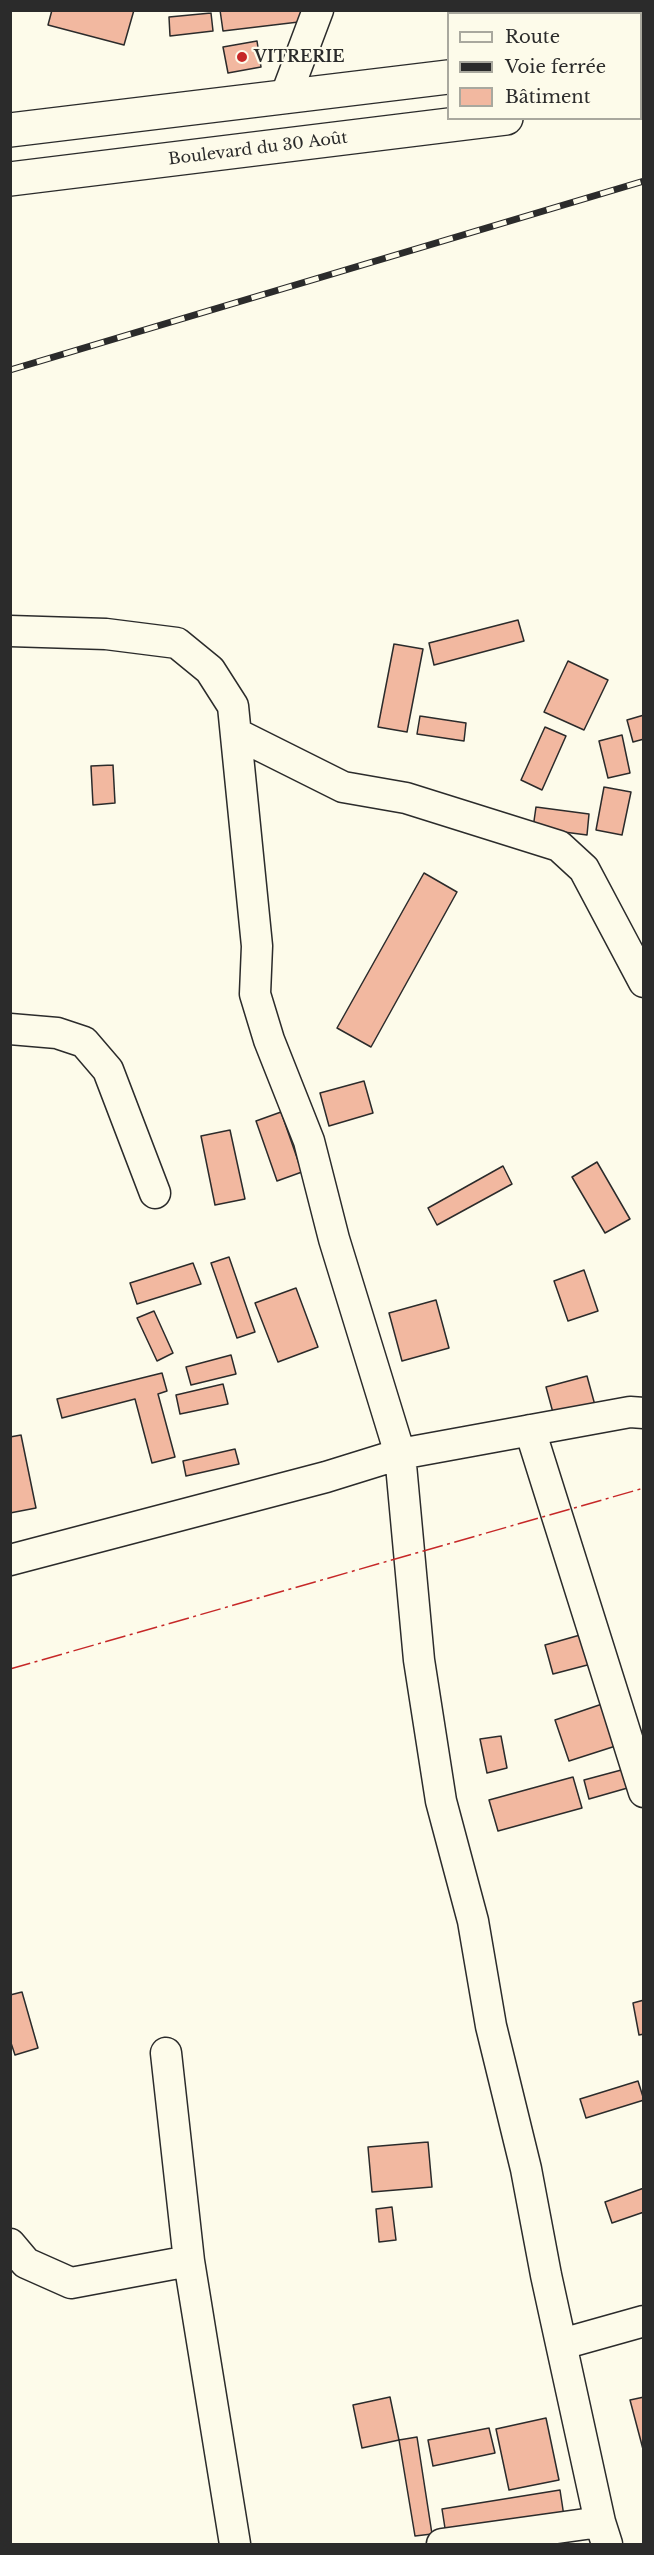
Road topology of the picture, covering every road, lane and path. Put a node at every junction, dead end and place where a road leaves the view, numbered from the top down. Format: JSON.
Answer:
{"nodes":[{"id":1,"x":318,"y":10,"type":"edge"},
{"id":2,"x":447,"y":77,"type":"edge"},
{"id":3,"x":286,"y":95,"type":"junction"},
{"id":4,"x":490,"y":120,"type":"edge"},
{"id":5,"x":10,"y":130,"type":"edge"},
{"id":6,"x":10,"y":179,"type":"edge"},
{"id":7,"x":10,"y":631,"type":"edge"},
{"id":8,"x":237,"y":734,"type":"junction"},
{"id":9,"x":644,"y":982,"type":"edge"},
{"id":10,"x":10,"y":1029,"type":"edge"},
{"id":11,"x":155,"y":1193,"type":"dead end"},
{"id":12,"x":644,"y":1413,"type":"edge"},
{"id":13,"x":530,"y":1430,"type":"junction"},
{"id":14,"x":400,"y":1454,"type":"junction"},
{"id":15,"x":10,"y":1560,"type":"edge"},
{"id":16,"x":644,"y":1792,"type":"edge"},
{"id":17,"x":166,"y":2053,"type":"dead end"},
{"id":18,"x":10,"y":2244,"type":"edge"},
{"id":19,"x":189,"y":2261,"type":"junction"},
{"id":20,"x":644,"y":2321,"type":"edge"},
{"id":21,"x":562,"y":2344,"type":"junction"},
{"id":22,"x":604,"y":2533,"type":"edge"},
{"id":23,"x":235,"y":2544,"type":"edge"},
{"id":24,"x":442,"y":2544,"type":"edge"}],
"edges":[{"from":1,"to":3,"type":"street"},
{"from":2,"to":3,"type":"highway"},
{"from":3,"to":5,"type":"highway"},
{"from":4,"to":6,"type":"highway","name":"Boulevard du 30 Août"},
{"from":7,"to":8,"type":"street"},
{"from":8,"to":9,"type":"street"},
{"from":8,"to":14,"type":"street"},
{"from":10,"to":11,"type":"street"},
{"from":12,"to":13,"type":"street"},
{"from":13,"to":14,"type":"street"},
{"from":13,"to":16,"type":"street"},
{"from":14,"to":15,"type":"street"},
{"from":14,"to":21,"type":"street"},
{"from":17,"to":19,"type":"street"},
{"from":18,"to":19,"type":"street"},
{"from":19,"to":23,"type":"street"},
{"from":20,"to":21,"type":"street"},
{"from":21,"to":22,"type":"street"},
{"from":22,"to":24,"type":"street"}]}
